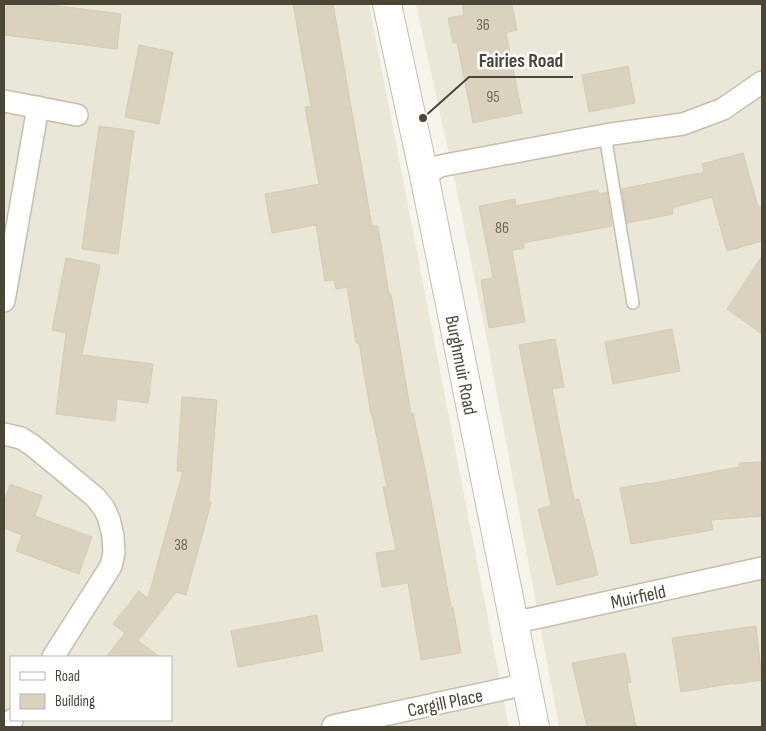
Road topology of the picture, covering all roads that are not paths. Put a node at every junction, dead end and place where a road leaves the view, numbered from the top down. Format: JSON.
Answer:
{"nodes":[{"id":1,"x":387,"y":4,"type":"edge"},
{"id":2,"x":762,"y":82,"type":"edge"},
{"id":3,"x":4,"y":101,"type":"edge"},
{"id":4,"x":38,"y":108,"type":"junction"},
{"id":5,"x":77,"y":115,"type":"dead end"},
{"id":6,"x":605,"y":135,"type":"junction"},
{"id":7,"x":424,"y":175,"type":"junction"},
{"id":8,"x":4,"y":301,"type":"edge"},
{"id":9,"x":633,"y":303,"type":"dead end"},
{"id":10,"x":4,"y":434,"type":"edge"},
{"id":11,"x":762,"y":568,"type":"edge"},
{"id":12,"x":513,"y":623,"type":"junction"},
{"id":13,"x":54,"y":656,"type":"edge"},
{"id":14,"x":526,"y":684,"type":"junction"},
{"id":15,"x":333,"y":726,"type":"dead end"},
{"id":16,"x":535,"y":727,"type":"edge"}],
"edges":[{"from":1,"to":7,"type":"street","name":"Burghmuir Road"},
{"from":2,"to":6,"type":"street"},
{"from":3,"to":4,"type":"street"},
{"from":4,"to":5,"type":"street"},
{"from":4,"to":8,"type":"street"},
{"from":6,"to":7,"type":"street"},
{"from":6,"to":9,"type":"lane"},
{"from":7,"to":12,"type":"street","name":"Burghmuir Road"},
{"from":10,"to":13,"type":"street"},
{"from":11,"to":12,"type":"street","name":"Muirfield"},
{"from":12,"to":14,"type":"street","name":"Burghmuir Road"},
{"from":14,"to":15,"type":"street","name":"Cargill Place"},
{"from":14,"to":16,"type":"street","name":"Burghmuir Road"}]}
